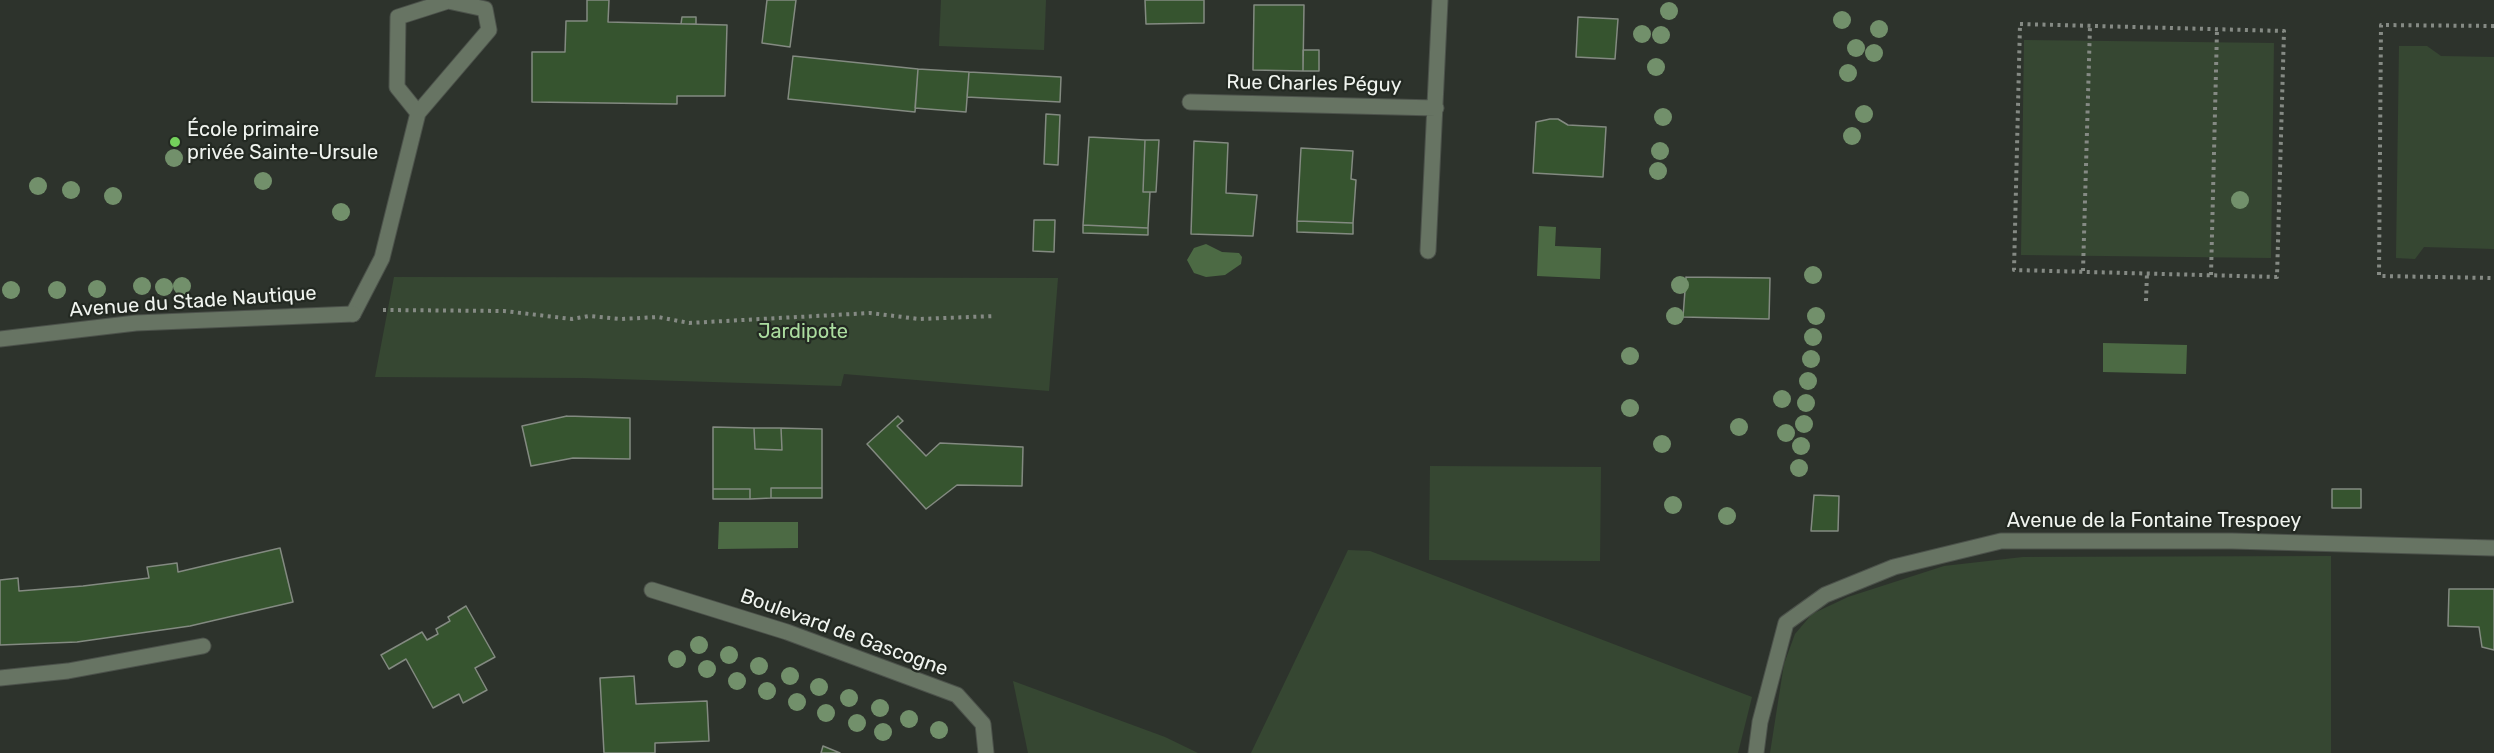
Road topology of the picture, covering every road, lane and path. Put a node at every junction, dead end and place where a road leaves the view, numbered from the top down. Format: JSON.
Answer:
{"nodes":[{"id":1,"x":1440,"y":0,"type":"edge"},
{"id":2,"x":2090,"y":26,"type":"junction"},
{"id":3,"x":2494,"y":26,"type":"edge"},
{"id":4,"x":2217,"y":30,"type":"junction"},
{"id":5,"x":1190,"y":102,"type":"dead end"},
{"id":6,"x":1436,"y":108,"type":"junction"},
{"id":7,"x":418,"y":113,"type":"junction"},
{"id":8,"x":1428,"y":251,"type":"dead end"},
{"id":9,"x":2083,"y":271,"type":"junction"},
{"id":10,"x":2147,"y":273,"type":"junction"},
{"id":11,"x":2211,"y":275,"type":"junction"},
{"id":12,"x":2494,"y":278,"type":"edge"},
{"id":13,"x":2146,"y":301,"type":"dead end"},
{"id":14,"x":353,"y":314,"type":"junction"},
{"id":15,"x":995,"y":316,"type":"dead end"},
{"id":16,"x":0,"y":339,"type":"edge"},
{"id":17,"x":2494,"y":548,"type":"edge"},
{"id":18,"x":652,"y":590,"type":"dead end"},
{"id":19,"x":203,"y":646,"type":"dead end"},
{"id":20,"x":0,"y":678,"type":"edge"},
{"id":21,"x":986,"y":753,"type":"edge"},
{"id":22,"x":1756,"y":753,"type":"edge"}],
"edges":[{"from":1,"to":6,"type":"street"},
{"from":2,"to":4,"type":"path"},
{"from":2,"to":9,"type":"path"},
{"from":2,"to":9,"type":"path"},
{"from":3,"to":12,"type":"path"},
{"from":4,"to":11,"type":"path"},
{"from":4,"to":11,"type":"path"},
{"from":5,"to":6,"type":"street","name":"Rue Charles Péguy"},
{"from":6,"to":8,"type":"street"},
{"from":7,"to":7,"type":"street"},
{"from":7,"to":14,"type":"street"},
{"from":9,"to":10,"type":"path"},
{"from":10,"to":11,"type":"path"},
{"from":10,"to":13,"type":"path"},
{"from":14,"to":15,"type":"path"},
{"from":14,"to":16,"type":"street","name":"Avenue du Stade Nautique"},
{"from":17,"to":22,"type":"street","name":"Avenue de la Fontaine Trespoey"},
{"from":18,"to":21,"type":"street","name":"Boulevard de Gascogne"},
{"from":19,"to":20,"type":"street"}]}
